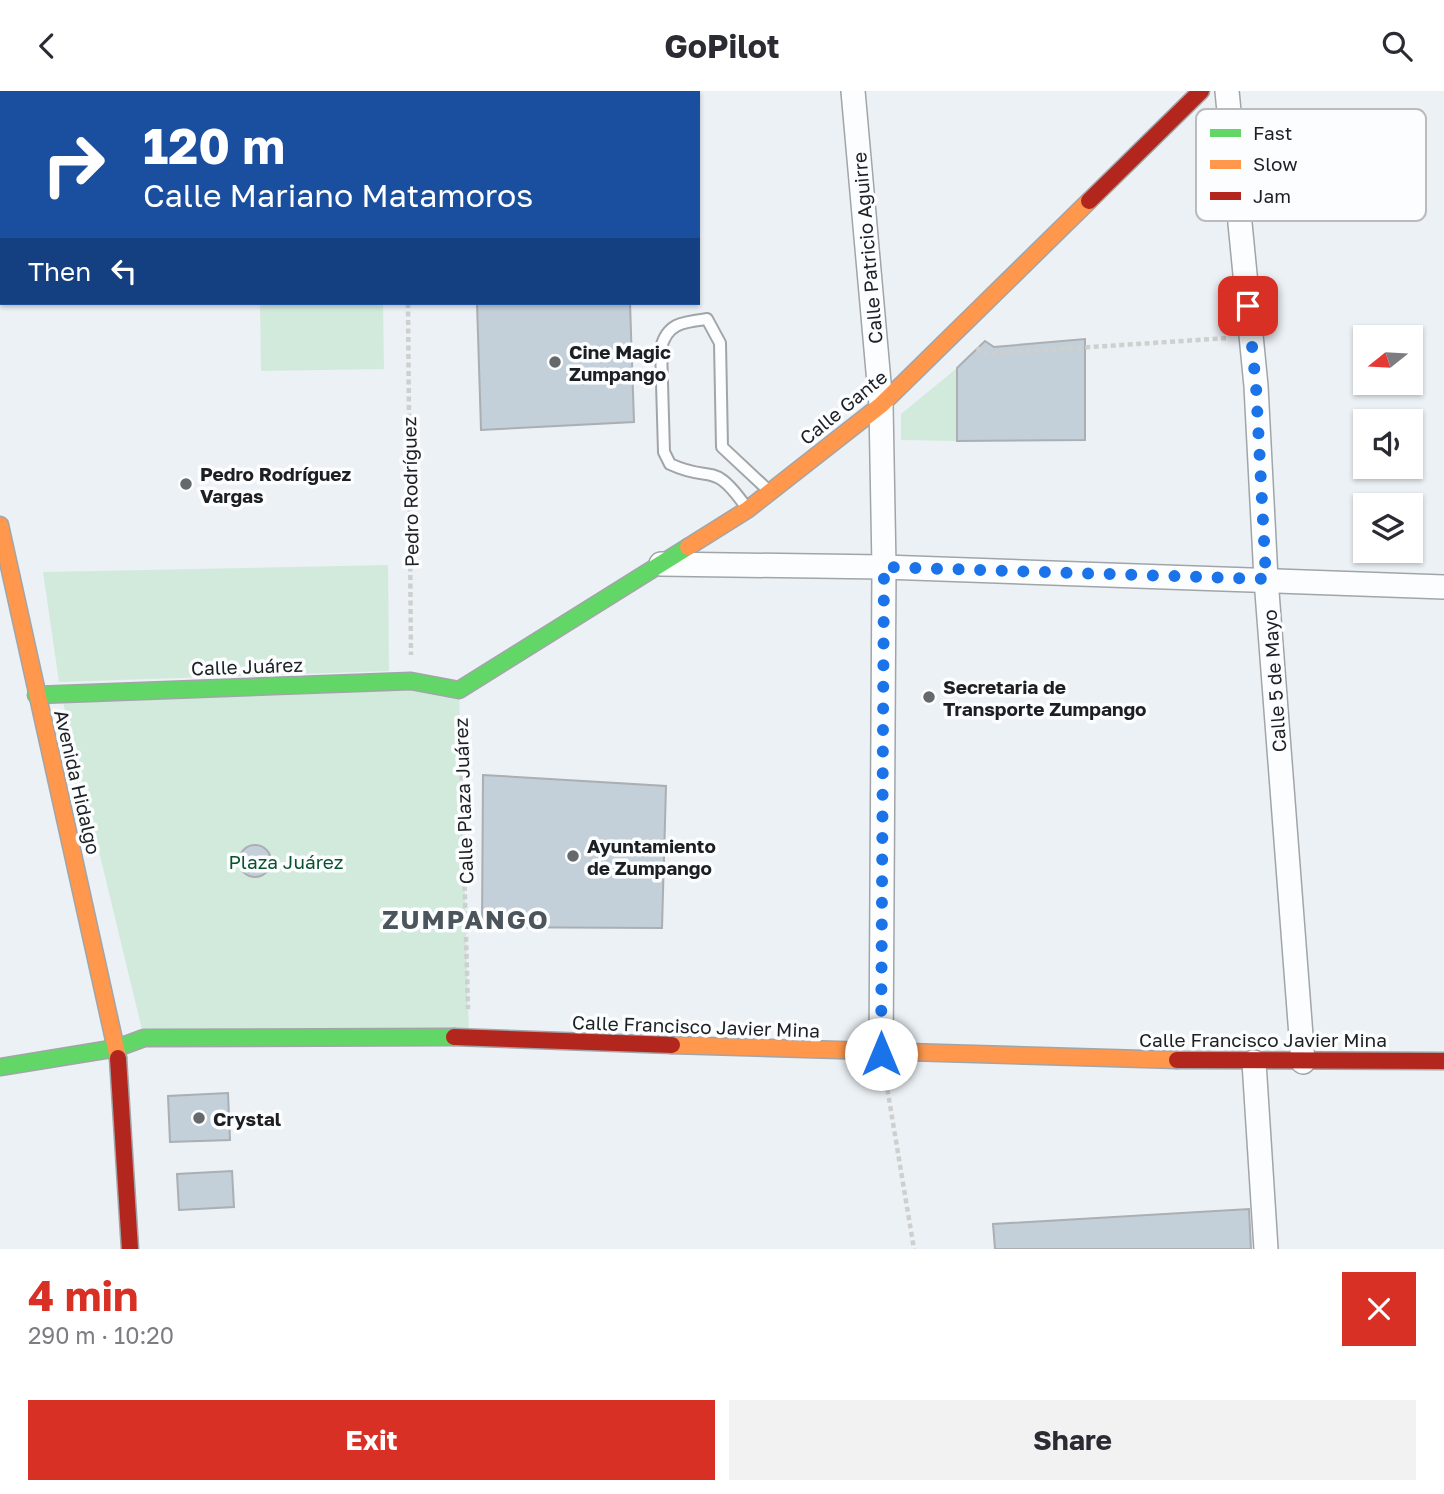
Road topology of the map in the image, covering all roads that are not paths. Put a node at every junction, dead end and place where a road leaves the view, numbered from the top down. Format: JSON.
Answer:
{"nodes":[{"id":1,"x":853,"y":91,"type":"edge"},
{"id":2,"x":1201,"y":91,"type":"edge"},
{"id":3,"x":1227,"y":91,"type":"edge"},
{"id":4,"x":1229,"y":109,"type":"edge"},
{"id":5,"x":1240,"y":221,"type":"edge"},
{"id":6,"x":881,"y":405,"type":"junction"},
{"id":7,"x":770,"y":492,"type":"junction"},
{"id":8,"x":747,"y":510,"type":"junction"},
{"id":9,"x":0,"y":525,"type":"edge"},
{"id":10,"x":4,"y":559,"type":"edge"},
{"id":11,"x":661,"y":564,"type":"junction"},
{"id":12,"x":884,"y":567,"type":"junction"},
{"id":13,"x":1266,"y":579,"type":"junction"},
{"id":14,"x":1444,"y":587,"type":"edge"},
{"id":15,"x":459,"y":690,"type":"joint"},
{"id":16,"x":36,"y":695,"type":"junction"},
{"id":17,"x":117,"y":1048,"type":"junction"},
{"id":18,"x":881,"y":1054,"type":"junction"},
{"id":19,"x":1444,"y":1061,"type":"edge"},
{"id":20,"x":1254,"y":1062,"type":"junction"},
{"id":21,"x":1303,"y":1062,"type":"junction"},
{"id":22,"x":0,"y":1067,"type":"edge"},
{"id":23,"x":130,"y":1249,"type":"edge"},
{"id":24,"x":1266,"y":1249,"type":"edge"}],
"edges":[{"from":1,"to":6,"type":"street","name":"Calle Patricio Aguirre"},
{"from":2,"to":6,"type":"street","name":"Calle Gante"},
{"from":3,"to":4,"type":"street","name":"Calle 5 de Mayo"},
{"from":5,"to":13,"type":"street","name":"Calle 5 de Mayo"},
{"from":6,"to":7,"type":"street","name":"Calle Gante"},
{"from":6,"to":12,"type":"street","name":"Calle Patricio Aguirre"},
{"from":7,"to":8,"type":"street","name":"Calle Gante"},
{"from":7,"to":8,"type":"lane"},
{"from":8,"to":11,"type":"street","name":"Calle Gante"},
{"from":9,"to":10,"type":"street","name":"Avenida Hidalgo"},
{"from":10,"to":16,"type":"street","name":"Avenida Hidalgo"},
{"from":11,"to":12,"type":"street"},
{"from":11,"to":15,"type":"street","name":"Calle Gante"},
{"from":12,"to":13,"type":"street"},
{"from":12,"to":18,"type":"street","name":"Calle Patricio Aguirre"},
{"from":13,"to":14,"type":"street"},
{"from":13,"to":21,"type":"street","name":"Calle 5 de Mayo"},
{"from":15,"to":16,"type":"street","name":"Calle Juárez"},
{"from":16,"to":17,"type":"street","name":"Avenida Hidalgo"},
{"from":17,"to":18,"type":"street","name":"Calle Francisco Javier Mina"},
{"from":17,"to":22,"type":"street","name":"Calle Francisco Javier Mina"},
{"from":17,"to":23,"type":"street","name":"Avenida Hidalgo"},
{"from":18,"to":20,"type":"street","name":"Calle Francisco Javier Mina"},
{"from":19,"to":21,"type":"street","name":"Calle Francisco Javier Mina"},
{"from":20,"to":21,"type":"street","name":"Calle Francisco Javier Mina"},
{"from":20,"to":24,"type":"street"}]}
